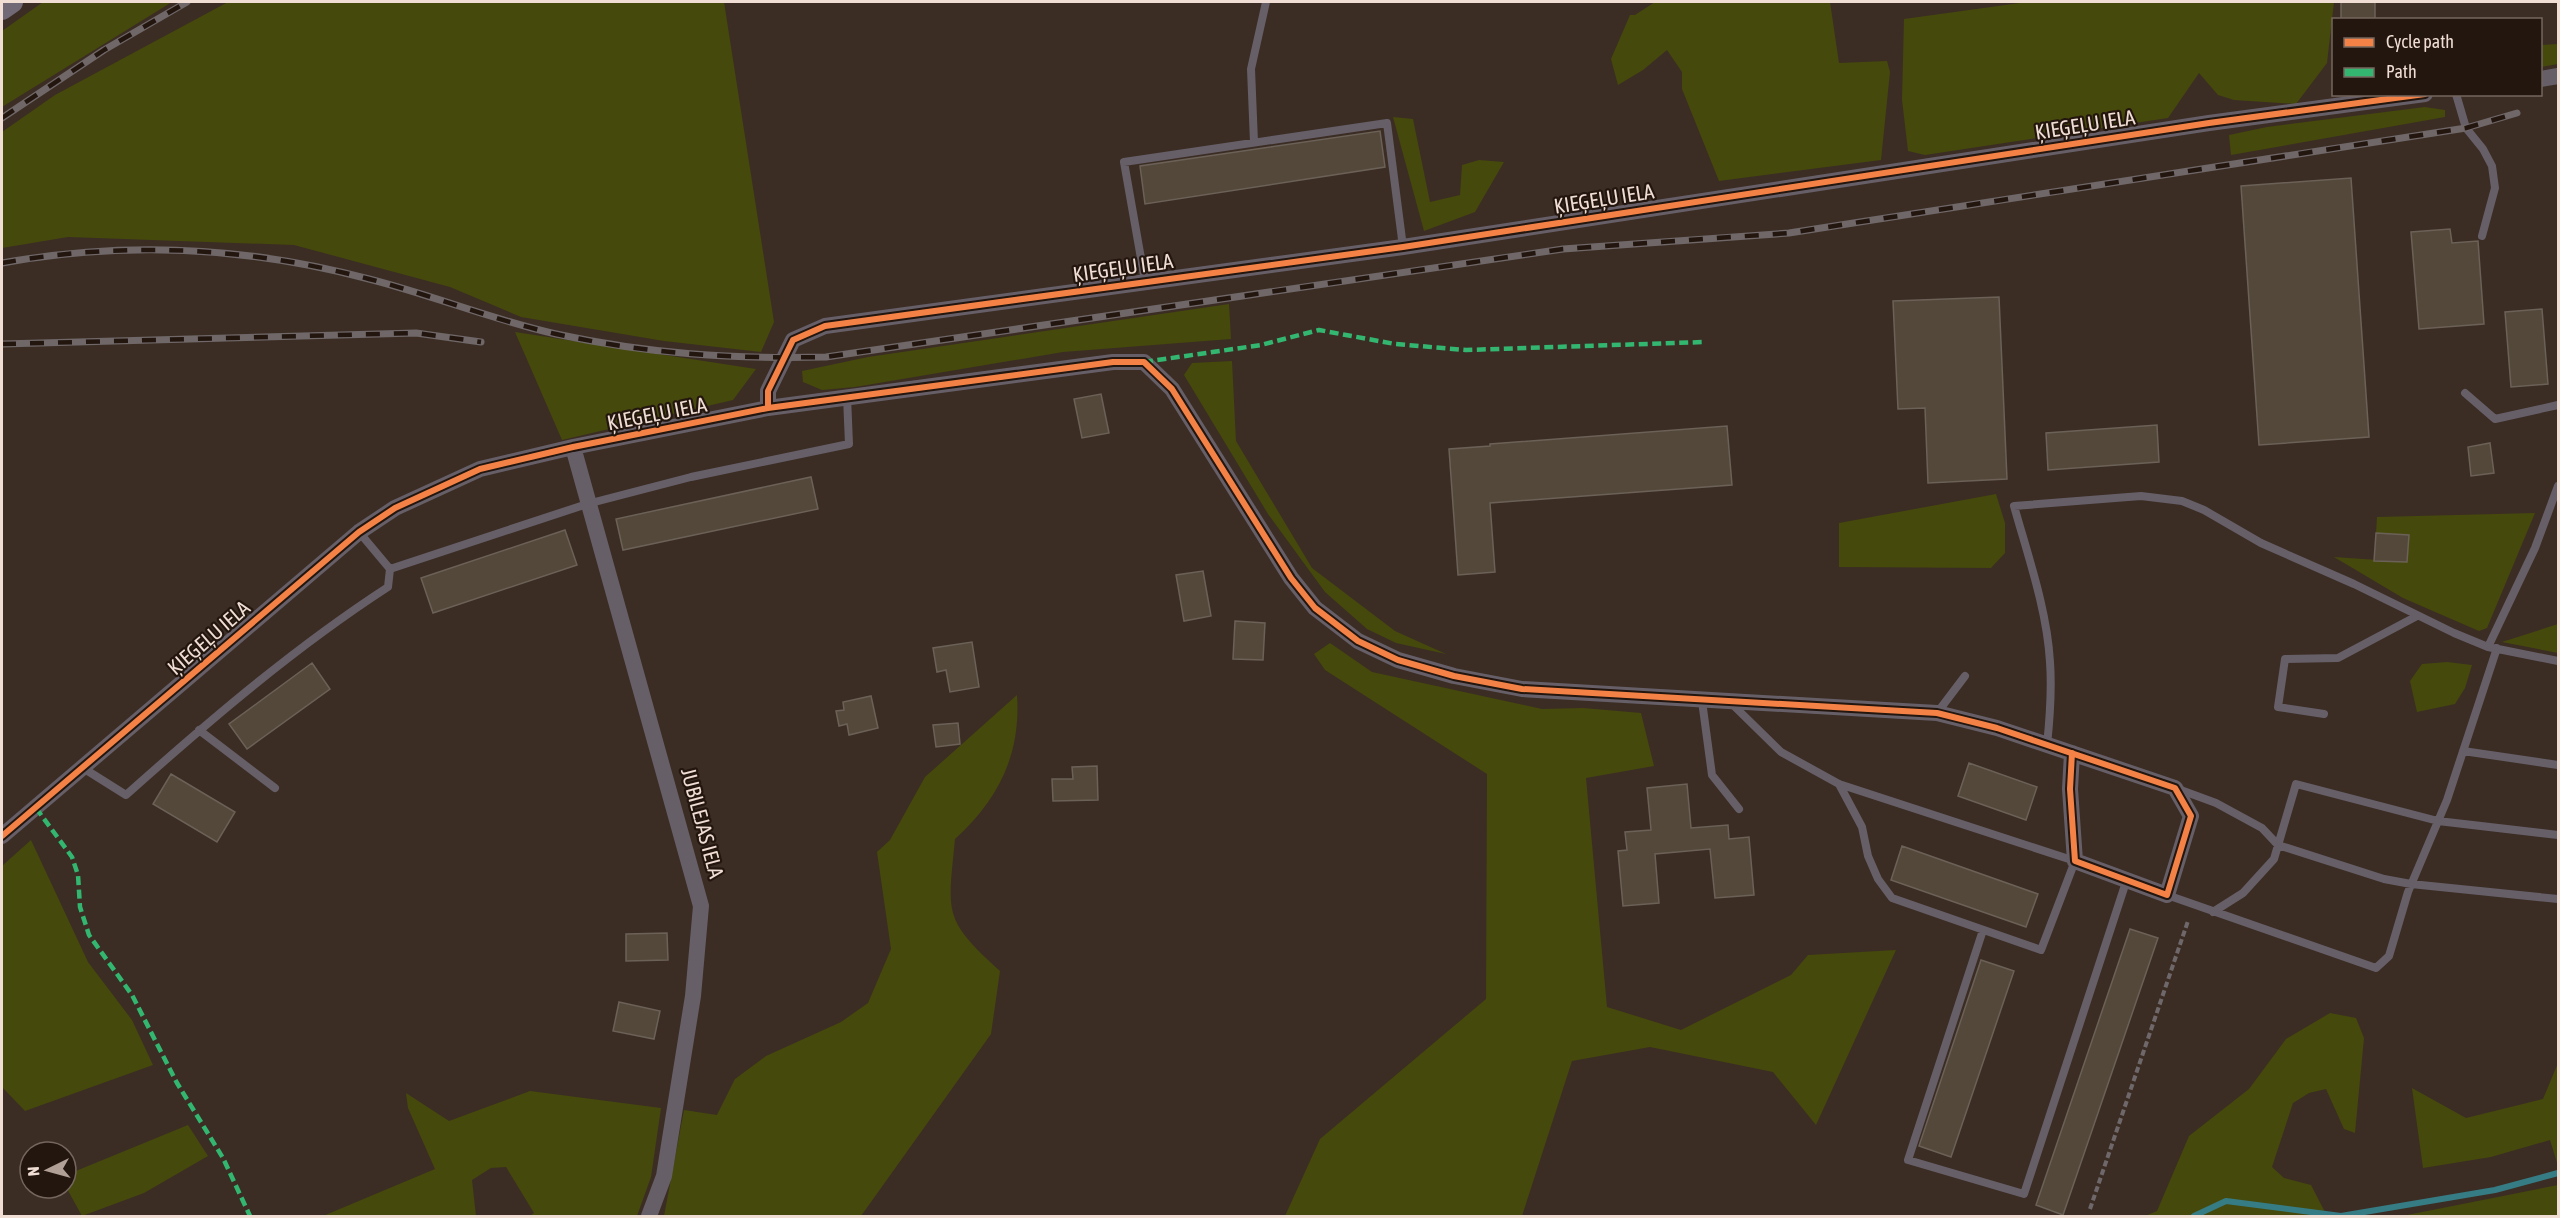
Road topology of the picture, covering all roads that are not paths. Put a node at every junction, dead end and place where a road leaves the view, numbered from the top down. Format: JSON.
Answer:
{"nodes":[{"id":1,"x":12,"y":2,"type":"edge"},
{"id":2,"x":1266,"y":2,"type":"edge"},
{"id":3,"x":2,"y":9,"type":"edge"},
{"id":4,"x":2559,"y":76,"type":"edge"},
{"id":5,"x":2542,"y":79,"type":"edge"},
{"id":6,"x":2410,"y":96,"type":"edge"},
{"id":7,"x":2457,"y":96,"type":"edge"},
{"id":8,"x":1254,"y":142,"type":"junction"},
{"id":9,"x":2482,"y":236,"type":"dead end"},
{"id":10,"x":1403,"y":247,"type":"junction"},
{"id":11,"x":1145,"y":281,"type":"junction"},
{"id":12,"x":2464,"y":393,"type":"dead end"},
{"id":13,"x":847,"y":397,"type":"junction"},
{"id":14,"x":2559,"y":405,"type":"edge"},
{"id":15,"x":768,"y":408,"type":"junction"},
{"id":16,"x":573,"y":447,"type":"junction"},
{"id":17,"x":2559,"y":486,"type":"edge"},
{"id":18,"x":587,"y":504,"type":"junction"},
{"id":19,"x":359,"y":532,"type":"junction"},
{"id":20,"x":390,"y":570,"type":"junction"},
{"id":21,"x":2417,"y":616,"type":"junction"},
{"id":22,"x":2492,"y":648,"type":"junction"},
{"id":23,"x":2559,"y":661,"type":"edge"},
{"id":24,"x":1965,"y":676,"type":"dead end"},
{"id":25,"x":1702,"y":700,"type":"junction"},
{"id":26,"x":1730,"y":702,"type":"junction"},
{"id":27,"x":1937,"y":713,"type":"junction"},
{"id":28,"x":2324,"y":714,"type":"dead end"},
{"id":29,"x":200,"y":730,"type":"junction"},
{"id":30,"x":2046,"y":745,"type":"junction"},
{"id":31,"x":2463,"y":751,"type":"junction"},
{"id":32,"x":2072,"y":753,"type":"junction"},
{"id":33,"x":2559,"y":765,"type":"edge"},
{"id":34,"x":83,"y":768,"type":"junction"},
{"id":35,"x":1839,"y":784,"type":"junction"},
{"id":36,"x":275,"y":788,"type":"dead end"},
{"id":37,"x":2175,"y":788,"type":"junction"},
{"id":38,"x":1739,"y":809,"type":"dead end"},
{"id":39,"x":2438,"y":821,"type":"junction"},
{"id":40,"x":2559,"y":835,"type":"edge"},
{"id":41,"x":2,"y":836,"type":"edge"},
{"id":42,"x":2278,"y":845,"type":"junction"},
{"id":43,"x":2075,"y":861,"type":"junction"},
{"id":44,"x":2126,"y":882,"type":"junction"},
{"id":45,"x":2411,"y":884,"type":"junction"},
{"id":46,"x":2167,"y":895,"type":"junction"},
{"id":47,"x":2559,"y":899,"type":"edge"},
{"id":48,"x":2213,"y":912,"type":"junction"},
{"id":49,"x":1983,"y":930,"type":"junction"},
{"id":50,"x":649,"y":1216,"type":"edge"}],
"edges":[{"from":1,"to":3,"type":"main road"},
{"from":2,"to":8,"type":"lane"},
{"from":4,"to":5,"type":"street"},
{"from":6,"to":10,"type":"street","name":"ĶIEĢEĻU IELA"},
{"from":7,"to":9,"type":"lane"},
{"from":8,"to":10,"type":"lane"},
{"from":8,"to":11,"type":"lane"},
{"from":10,"to":11,"type":"street","name":"ĶIEĢEĻU IELA"},
{"from":11,"to":15,"type":"street","name":"ĶIEĢEĻU IELA"},
{"from":12,"to":14,"type":"lane"},
{"from":13,"to":15,"type":"street"},
{"from":13,"to":18,"type":"lane"},
{"from":13,"to":25,"type":"street"},
{"from":15,"to":16,"type":"street","name":"ĶIEĢEĻU IELA"},
{"from":16,"to":18,"type":"street","name":"JUBILEJAS IELA"},
{"from":16,"to":19,"type":"street","name":"ĶIEĢEĻU IELA"},
{"from":17,"to":22,"type":"lane"},
{"from":18,"to":20,"type":"lane"},
{"from":18,"to":50,"type":"street","name":"JUBILEJAS IELA"},
{"from":19,"to":20,"type":"lane"},
{"from":19,"to":34,"type":"street","name":"ĶIEĢEĻU IELA"},
{"from":20,"to":29,"type":"lane"},
{"from":21,"to":22,"type":"lane"},
{"from":21,"to":28,"type":"lane"},
{"from":21,"to":30,"type":"lane"},
{"from":22,"to":23,"type":"lane"},
{"from":22,"to":31,"type":"lane"},
{"from":24,"to":27,"type":"lane"},
{"from":25,"to":26,"type":"street"},
{"from":25,"to":38,"type":"lane"},
{"from":26,"to":27,"type":"street"},
{"from":26,"to":35,"type":"lane"},
{"from":27,"to":30,"type":"street"},
{"from":29,"to":34,"type":"lane"},
{"from":29,"to":36,"type":"lane"},
{"from":30,"to":32,"type":"street"},
{"from":31,"to":33,"type":"lane"},
{"from":31,"to":39,"type":"lane"},
{"from":32,"to":37,"type":"street"},
{"from":32,"to":43,"type":"street"},
{"from":34,"to":41,"type":"street","name":"ĶIEĢEĻU IELA"},
{"from":35,"to":43,"type":"lane"},
{"from":35,"to":49,"type":"lane"},
{"from":37,"to":42,"type":"lane"},
{"from":37,"to":46,"type":"street"},
{"from":39,"to":40,"type":"lane"},
{"from":39,"to":42,"type":"lane"},
{"from":39,"to":45,"type":"lane"},
{"from":42,"to":45,"type":"lane"},
{"from":42,"to":48,"type":"lane"},
{"from":43,"to":44,"type":"street"},
{"from":43,"to":49,"type":"lane"},
{"from":44,"to":46,"type":"street"},
{"from":44,"to":49,"type":"lane"},
{"from":45,"to":47,"type":"lane"},
{"from":45,"to":48,"type":"lane"},
{"from":46,"to":48,"type":"lane"}]}
